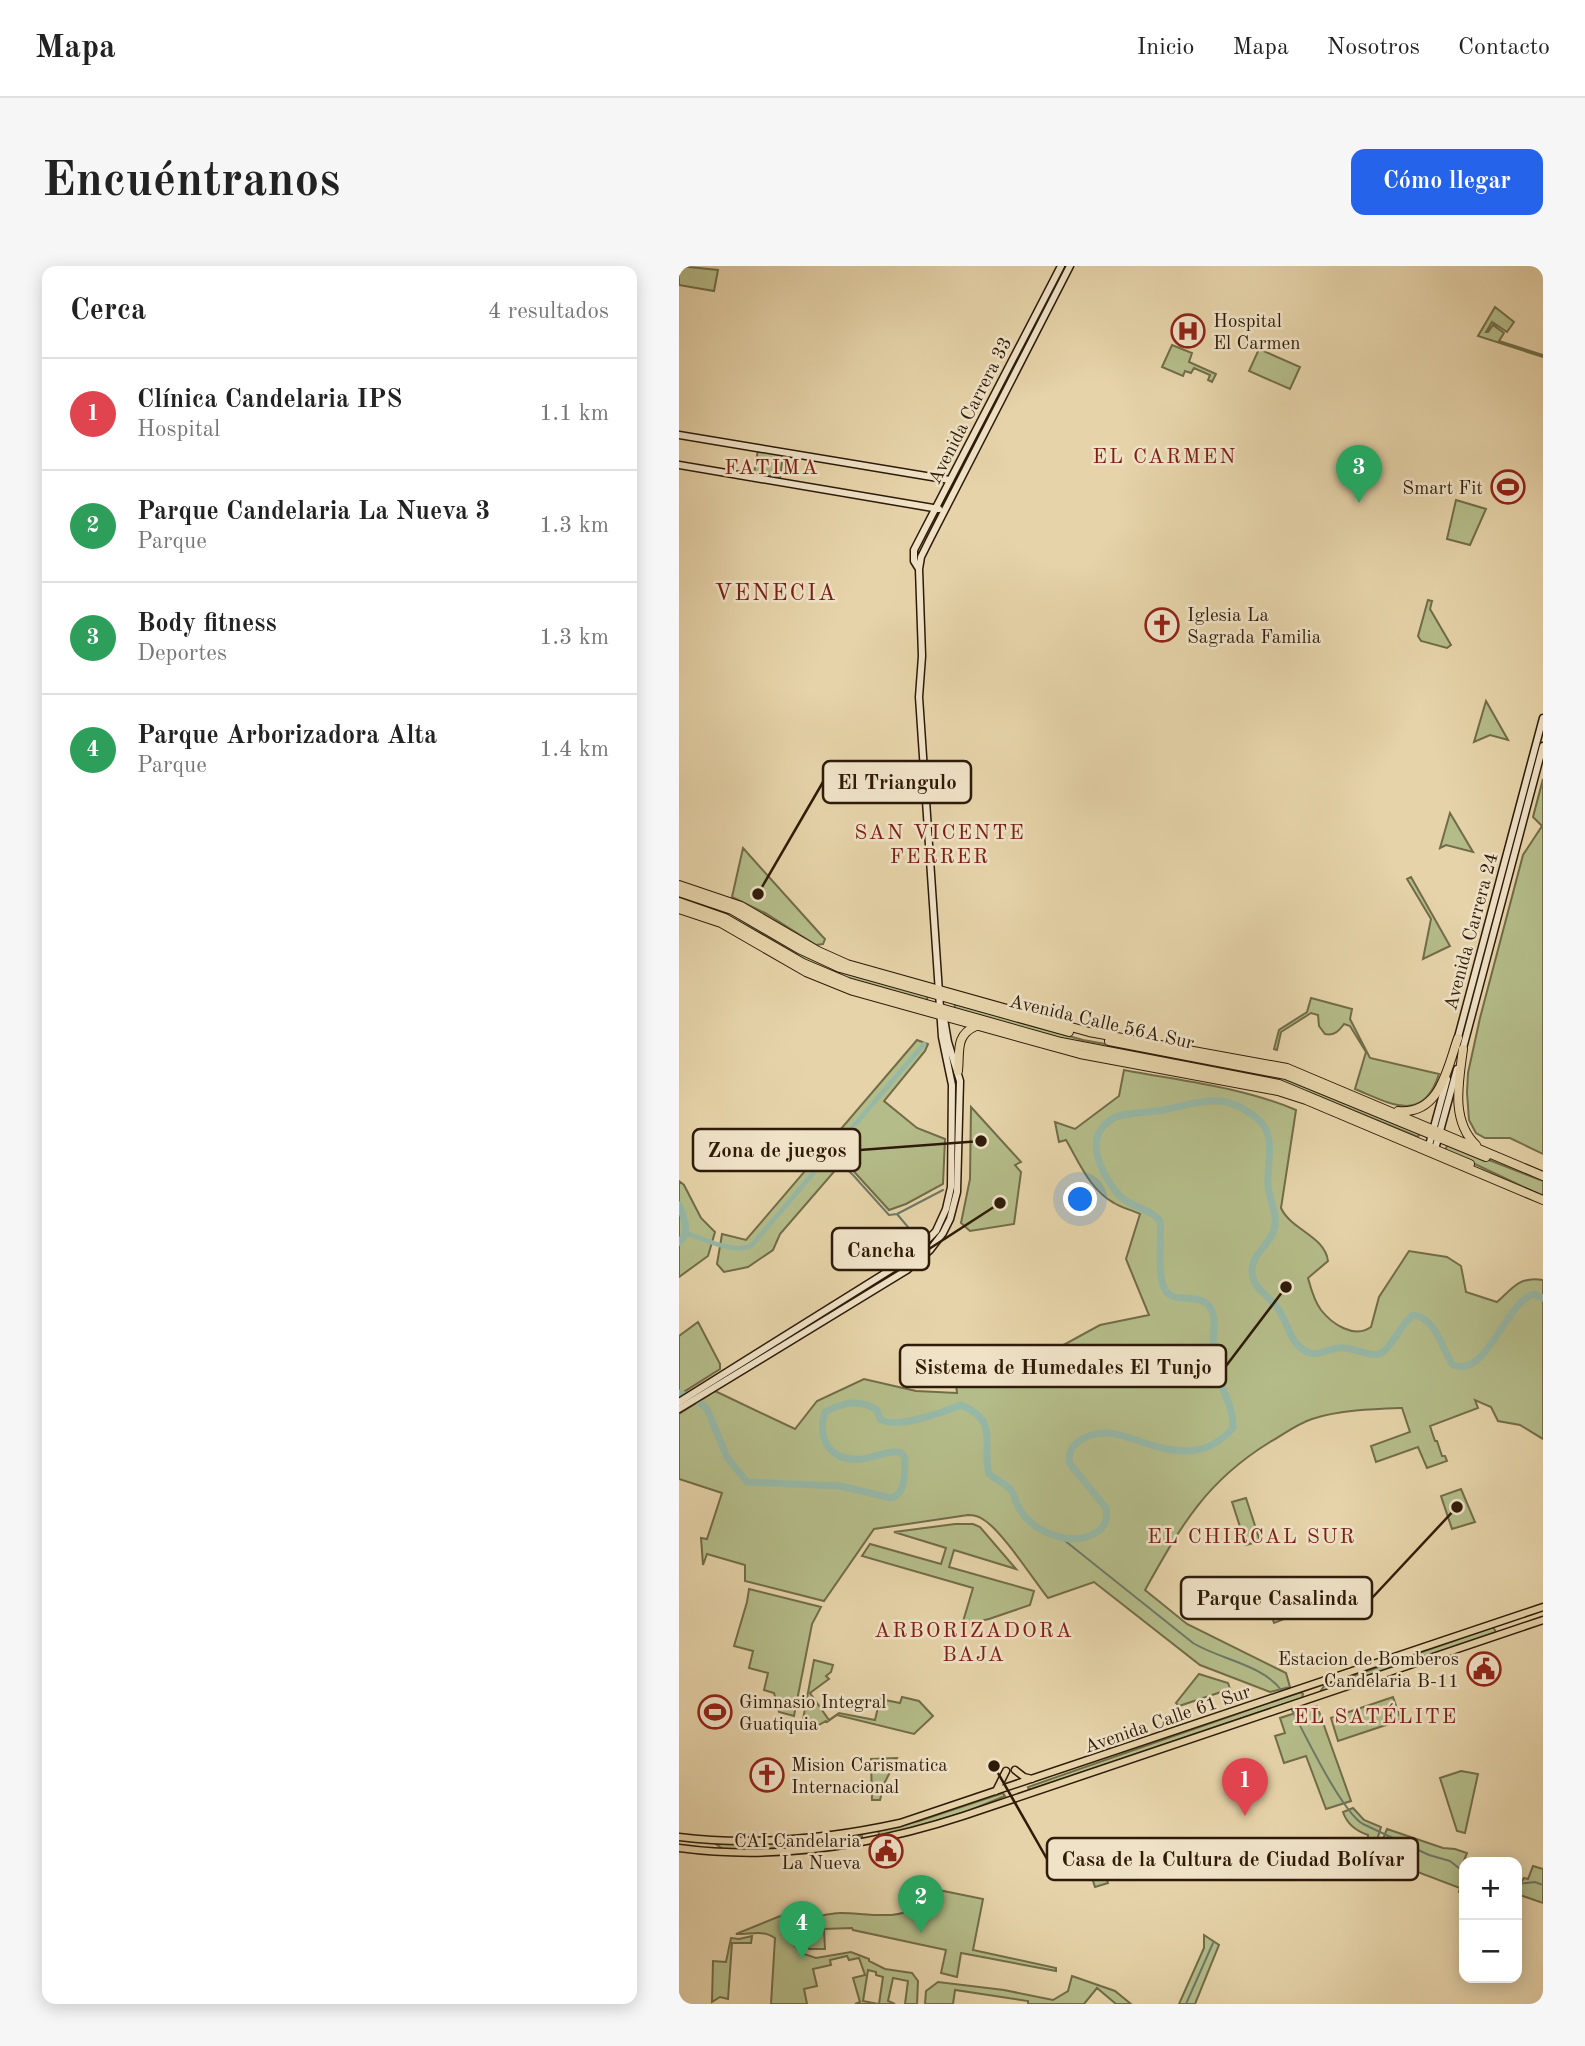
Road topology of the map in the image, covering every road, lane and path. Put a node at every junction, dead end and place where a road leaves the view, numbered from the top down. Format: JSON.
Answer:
{"nodes":[{"id":1,"x":1061,"y":266,"type":"edge"},
{"id":2,"x":1070,"y":266,"type":"edge"},
{"id":3,"x":1043,"y":320,"type":"junction"},
{"id":4,"x":1032,"y":322,"type":"junction"},
{"id":5,"x":679,"y":435,"type":"edge"},
{"id":6,"x":679,"y":465,"type":"edge"},
{"id":7,"x":950,"y":480,"type":"junction"},
{"id":8,"x":954,"y":492,"type":"junction"},
{"id":9,"x":936,"y":508,"type":"junction"},
{"id":10,"x":944,"y":509,"type":"junction"},
{"id":11,"x":919,"y":569,"type":"junction"},
{"id":12,"x":1543,"y":718,"type":"edge"},
{"id":13,"x":1543,"y":746,"type":"edge"},
{"id":14,"x":679,"y":885,"type":"edge"},
{"id":15,"x":679,"y":892,"type":"edge"},
{"id":16,"x":722,"y":899,"type":"junction"},
{"id":17,"x":679,"y":902,"type":"edge"},
{"id":18,"x":679,"y":909,"type":"edge"},
{"id":19,"x":739,"y":914,"type":"junction"},
{"id":20,"x":762,"y":946,"type":"junction"},
{"id":21,"x":784,"y":953,"type":"junction"},
{"id":22,"x":854,"y":973,"type":"junction"},
{"id":23,"x":878,"y":974,"type":"junction"},
{"id":24,"x":883,"y":992,"type":"junction"},
{"id":25,"x":869,"y":995,"type":"junction"},
{"id":26,"x":939,"y":995,"type":"junction"},
{"id":27,"x":1001,"y":1008,"type":"junction"},
{"id":28,"x":942,"y":1012,"type":"junction"},
{"id":29,"x":1016,"y":1019,"type":"junction"},
{"id":30,"x":976,"y":1026,"type":"junction"},
{"id":31,"x":1010,"y":1028,"type":"junction"},
{"id":32,"x":1022,"y":1038,"type":"junction"},
{"id":33,"x":1458,"y":1038,"type":"junction"},
{"id":34,"x":1160,"y":1045,"type":"junction"},
{"id":35,"x":1144,"y":1049,"type":"junction"},
{"id":36,"x":1462,"y":1049,"type":"junction"},
{"id":37,"x":1138,"y":1058,"type":"junction"},
{"id":38,"x":1112,"y":1060,"type":"junction"},
{"id":39,"x":1265,"y":1063,"type":"junction"},
{"id":40,"x":954,"y":1072,"type":"junction"},
{"id":41,"x":1280,"y":1074,"type":"junction"},
{"id":42,"x":956,"y":1097,"type":"junction"},
{"id":43,"x":1325,"y":1108,"type":"junction"},
{"id":44,"x":1343,"y":1109,"type":"junction"},
{"id":45,"x":1388,"y":1109,"type":"junction"},
{"id":46,"x":1436,"y":1134,"type":"junction"},
{"id":47,"x":1431,"y":1150,"type":"junction"},
{"id":48,"x":1484,"y":1151,"type":"junction"},
{"id":49,"x":1524,"y":1168,"type":"junction"},
{"id":50,"x":1543,"y":1176,"type":"edge"},
{"id":51,"x":1541,"y":1199,"type":"edge"},
{"id":52,"x":816,"y":1321,"type":"junction"},
{"id":53,"x":712,"y":1385,"type":"junction"},
{"id":54,"x":679,"y":1402,"type":"edge"},
{"id":55,"x":679,"y":1409,"type":"edge"},
{"id":56,"x":1543,"y":1607,"type":"edge"},
{"id":57,"x":1543,"y":1619,"type":"edge"},
{"id":58,"x":1301,"y":1689,"type":"junction"},
{"id":59,"x":1305,"y":1700,"type":"junction"},
{"id":60,"x":1015,"y":1770,"type":"dead end"},
{"id":61,"x":1006,"y":1771,"type":"dead end"},
{"id":62,"x":1034,"y":1779,"type":"junction"},
{"id":63,"x":994,"y":1793,"type":"junction"},
{"id":64,"x":863,"y":1830,"type":"junction"},
{"id":65,"x":679,"y":1837,"type":"edge"},
{"id":66,"x":693,"y":1839,"type":"junction"},
{"id":67,"x":871,"y":1841,"type":"junction"},
{"id":68,"x":679,"y":1848,"type":"edge"},
{"id":69,"x":692,"y":1850,"type":"junction"}],
"edges":[{"from":1,"to":4,"type":"main road","name":"Avenida Carrera 33"},
{"from":2,"to":3,"type":"main road","name":"Avenida Carrera 33"},
{"from":3,"to":4,"type":"main road"},
{"from":3,"to":8,"type":"main road","name":"Avenida Carrera 33"},
{"from":4,"to":7,"type":"main road","name":"Avenida Carrera 33"},
{"from":5,"to":7,"type":"main road"},
{"from":6,"to":9,"type":"main road"},
{"from":7,"to":8,"type":"main road"},
{"from":7,"to":9,"type":"main road","name":"Avenida Carrera 33"},
{"from":8,"to":10,"type":"main road","name":"Avenida Carrera 33"},
{"from":9,"to":10,"type":"main road"},
{"from":9,"to":11,"type":"main road","name":"Avenida Carrera 33"},
{"from":10,"to":11,"type":"main road","name":"Avenida Carrera 33"},
{"from":11,"to":26,"type":"main road","name":"Avenida Carrera 33"},
{"from":12,"to":33,"type":"main road","name":"Avenida Carrera 24"},
{"from":13,"to":36,"type":"main road","name":"Avenida Carrera 24"},
{"from":14,"to":16,"type":"highway","name":"Avenida Calle 56A Sur"},
{"from":15,"to":19,"type":"highway","name":"Avenida Calle 56A Sur"},
{"from":16,"to":19,"type":"highway"},
{"from":16,"to":23,"type":"highway","name":"Avenida Calle 56A Sur"},
{"from":17,"to":21,"type":"highway","name":"Avenida Calle 56A Sur"},
{"from":18,"to":20,"type":"highway","name":"Avenida Calle 56A Sur"},
{"from":19,"to":22,"type":"highway","name":"Avenida Calle 56A Sur"},
{"from":20,"to":21,"type":"highway"},
{"from":20,"to":25,"type":"highway","name":"Avenida Calle 56A Sur"},
{"from":21,"to":24,"type":"highway","name":"Avenida Calle 56A Sur"},
{"from":22,"to":23,"type":"highway"},
{"from":22,"to":26,"type":"highway","name":"Avenida Calle 56A Sur"},
{"from":23,"to":26,"type":"highway","name":"Avenida Calle 56A Sur"},
{"from":24,"to":25,"type":"highway"},
{"from":24,"to":28,"type":"highway","name":"Avenida Calle 56A Sur"},
{"from":25,"to":28,"type":"highway","name":"Avenida Calle 56A Sur"},
{"from":26,"to":27,"type":"highway","name":"Avenida Calle 56A Sur"},
{"from":26,"to":28,"type":"main road","name":"Avenida Carrera 33"},
{"from":26,"to":29,"type":"highway","name":"Avenida Calle 56A Sur"},
{"from":27,"to":29,"type":"highway"},
{"from":27,"to":34,"type":"highway","name":"Avenida Calle 56A Sur"},
{"from":28,"to":30,"type":"highway","name":"Avenida Calle 56A Sur"},
{"from":28,"to":31,"type":"highway","name":"Avenida Calle 56A Sur"},
{"from":28,"to":40,"type":"main road","name":"Avenida Carrera 33"},
{"from":29,"to":35,"type":"highway","name":"Avenida Calle 56A Sur"},
{"from":30,"to":32,"type":"highway","name":"Avenida Calle 56A Sur"},
{"from":30,"to":40,"type":"highway"},
{"from":31,"to":32,"type":"highway"},
{"from":31,"to":37,"type":"highway","name":"Avenida Calle 56A Sur"},
{"from":32,"to":38,"type":"highway","name":"Avenida Calle 56A Sur"},
{"from":33,"to":45,"type":"highway"},
{"from":33,"to":46,"type":"main road","name":"Avenida Carrera 24"},
{"from":34,"to":35,"type":"highway"},
{"from":34,"to":39,"type":"highway","name":"Avenida Calle 56A Sur"},
{"from":35,"to":41,"type":"highway","name":"Avenida Calle 56A Sur"},
{"from":36,"to":46,"type":"main road","name":"Avenida Carrera 24"},
{"from":36,"to":48,"type":"highway"},
{"from":37,"to":38,"type":"highway"},
{"from":37,"to":44,"type":"highway","name":"Avenida Calle 56A Sur"},
{"from":38,"to":43,"type":"highway","name":"Avenida Calle 56A Sur"},
{"from":39,"to":41,"type":"highway"},
{"from":39,"to":45,"type":"highway","name":"Avenida Calle 56A Sur"},
{"from":40,"to":42,"type":"main road","name":"Avenida Carrera 33"},
{"from":40,"to":42,"type":"main road","name":"Avenida Carrera 33"},
{"from":41,"to":46,"type":"highway","name":"Avenida Calle 56A Sur"},
{"from":42,"to":52,"type":"main road","name":"Avenida Carrera 33"},
{"from":42,"to":52,"type":"main road","name":"Avenida Carrera 33"},
{"from":43,"to":44,"type":"highway"},
{"from":43,"to":47,"type":"highway","name":"Avenida Calle 56A Sur"},
{"from":44,"to":47,"type":"highway","name":"Avenida Calle 56A Sur"},
{"from":45,"to":46,"type":"highway","name":"Avenida Calle 56A Sur"},
{"from":46,"to":47,"type":"main road","name":"Avenida Carrera 24"},
{"from":46,"to":48,"type":"highway"},
{"from":46,"to":49,"type":"highway","name":"Avenida Calle 56A Sur"},
{"from":47,"to":51,"type":"highway"},
{"from":48,"to":49,"type":"highway"},
{"from":49,"to":50,"type":"highway"},
{"from":52,"to":53,"type":"main road"},
{"from":53,"to":54,"type":"main road"},
{"from":53,"to":55,"type":"main road"},
{"from":56,"to":58,"type":"main road","name":"Avenida Calle 61 Sur"},
{"from":57,"to":59,"type":"main road","name":"Avenida Calle 61 Sur"},
{"from":58,"to":59,"type":"main road"},
{"from":58,"to":62,"type":"main road","name":"Avenida Calle 61 Sur"},
{"from":59,"to":67,"type":"main road","name":"Avenida Calle 61 Sur"},
{"from":60,"to":62,"type":"main road"},
{"from":61,"to":63,"type":"main road"},
{"from":62,"to":63,"type":"main road","name":"Avenida Calle 61 Sur"},
{"from":63,"to":64,"type":"main road","name":"Avenida Calle 61 Sur"},
{"from":64,"to":66,"type":"main road","name":"Avenida Calle 61 Sur"},
{"from":64,"to":67,"type":"main road"},
{"from":65,"to":66,"type":"main road","name":"Avenida Calle 61 Sur"},
{"from":66,"to":69,"type":"main road"},
{"from":67,"to":69,"type":"main road","name":"Avenida Calle 61 Sur"},
{"from":68,"to":69,"type":"main road","name":"Avenida Calle 61 Sur"}]}
